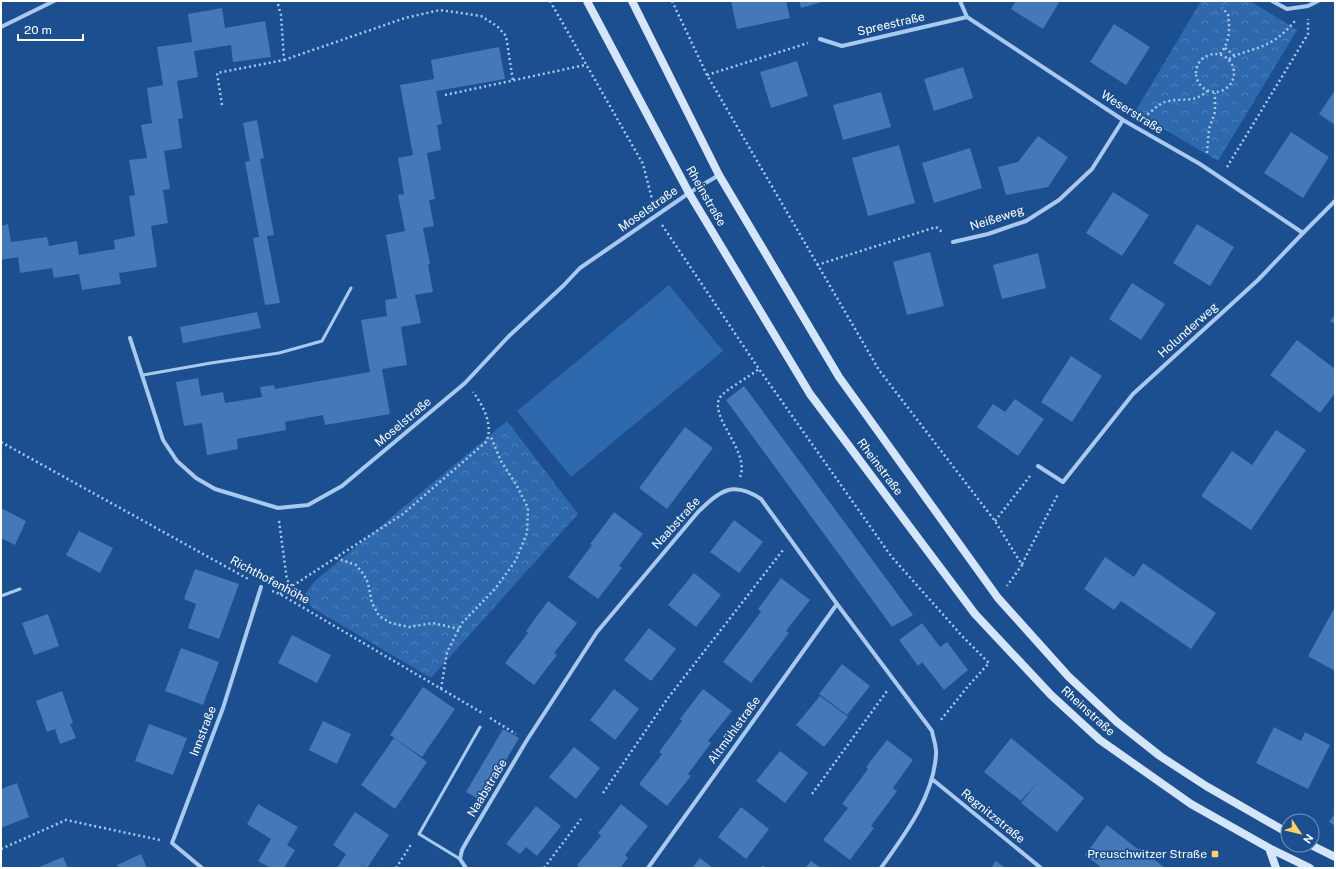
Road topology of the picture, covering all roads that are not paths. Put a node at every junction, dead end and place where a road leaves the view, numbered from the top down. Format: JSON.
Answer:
{"nodes":[{"id":1,"x":54,"y":1,"type":"edge"},
{"id":2,"x":587,"y":1,"type":"edge"},
{"id":3,"x":632,"y":1,"type":"edge"},
{"id":4,"x":960,"y":1,"type":"edge"},
{"id":5,"x":1272,"y":1,"type":"edge"},
{"id":6,"x":1318,"y":1,"type":"edge"},
{"id":7,"x":967,"y":17,"type":"junction"},
{"id":8,"x":1,"y":27,"type":"edge"},
{"id":9,"x":820,"y":39,"type":"road end"},
{"id":10,"x":1123,"y":120,"type":"junction"},
{"id":11,"x":720,"y":175,"type":"junction"},
{"id":12,"x":689,"y":193,"type":"junction"},
{"id":13,"x":1335,"y":201,"type":"edge"},
{"id":14,"x":1303,"y":232,"type":"junction"},
{"id":15,"x":953,"y":242,"type":"road end"},
{"id":16,"x":352,"y":288,"type":"dead end"},
{"id":17,"x":130,"y":338,"type":"dead end"},
{"id":18,"x":143,"y":375,"type":"junction"},
{"id":19,"x":1038,"y":466,"type":"road end"},
{"id":20,"x":261,"y":587,"type":"road end"},
{"id":21,"x":20,"y":589,"type":"dead end"},
{"id":22,"x":1,"y":596,"type":"edge"},
{"id":23,"x":837,"y":604,"type":"junction"},
{"id":24,"x":480,"y":727,"type":"dead end"},
{"id":25,"x":932,"y":779,"type":"junction"},
{"id":26,"x":1280,"y":828,"type":"edge"},
{"id":27,"x":1269,"y":848,"type":"junction"},
{"id":28,"x":1320,"y":850,"type":"edge"},
{"id":29,"x":1335,"y":858,"type":"edge"},
{"id":30,"x":460,"y":859,"type":"junction"},
{"id":31,"x":202,"y":868,"type":"edge"},
{"id":32,"x":466,"y":868,"type":"edge"},
{"id":33,"x":648,"y":868,"type":"edge"},
{"id":34,"x":881,"y":868,"type":"edge"},
{"id":35,"x":1041,"y":868,"type":"edge"},
{"id":36,"x":1276,"y":868,"type":"edge"},
{"id":37,"x":1310,"y":868,"type":"edge"}],
"edges":[{"from":1,"to":8,"type":"street"},
{"from":2,"to":12,"type":"street","name":"Rheinstraße"},
{"from":3,"to":11,"type":"street","name":"Rheinstraße"},
{"from":4,"to":7,"type":"street"},
{"from":5,"to":6,"type":"street"},
{"from":7,"to":9,"type":"street","name":"Spreestraße"},
{"from":7,"to":10,"type":"street","name":"Weserstraße"},
{"from":10,"to":14,"type":"street","name":"Weserstraße"},
{"from":10,"to":15,"type":"street","name":"Neißeweg"},
{"from":11,"to":12,"type":"street","name":"Moselstraße"},
{"from":11,"to":26,"type":"street","name":"Rheinstraße"},
{"from":12,"to":18,"type":"street","name":"Moselstraße"},
{"from":12,"to":27,"type":"street","name":"Rheinstraße"},
{"from":13,"to":14,"type":"street","name":"Holunderweg"},
{"from":14,"to":19,"type":"street","name":"Holunderweg"},
{"from":16,"to":18,"type":"lane"},
{"from":17,"to":18,"type":"street","name":"Moselstraße"},
{"from":20,"to":31,"type":"street","name":"Innstraße"},
{"from":21,"to":22,"type":"lane"},
{"from":23,"to":25,"type":"street"},
{"from":23,"to":30,"type":"street","name":"Naabstraße"},
{"from":23,"to":33,"type":"street","name":"Altmühlstraße"},
{"from":24,"to":30,"type":"lane"},
{"from":25,"to":34,"type":"street"},
{"from":25,"to":35,"type":"street","name":"Regnitzstraße"},
{"from":27,"to":36,"type":"street"},
{"from":27,"to":37,"type":"street","name":"Rheinstraße"},
{"from":28,"to":29,"type":"street"},
{"from":30,"to":32,"type":"street"}]}
